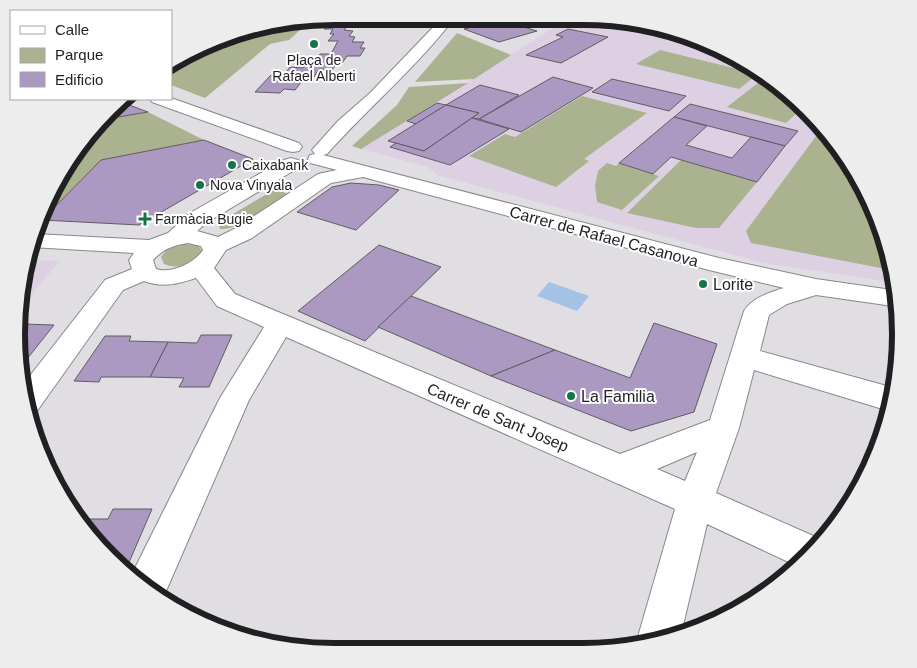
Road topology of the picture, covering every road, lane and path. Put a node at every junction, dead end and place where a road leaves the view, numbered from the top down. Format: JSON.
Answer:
{"nodes":[{"id":1,"x":440,"y":25,"type":"edge"},
{"id":2,"x":161,"y":100,"type":"edge"},
{"id":3,"x":344,"y":125,"type":"junction"},
{"id":4,"x":319,"y":131,"type":"dead end"},
{"id":5,"x":295,"y":148,"type":"junction"},
{"id":6,"x":319,"y":155,"type":"junction"},
{"id":7,"x":367,"y":173,"type":"junction"},
{"id":8,"x":176,"y":238,"type":"junction"},
{"id":9,"x":40,"y":240,"type":"edge"},
{"id":10,"x":153,"y":247,"type":"junction"},
{"id":11,"x":207,"y":258,"type":"junction"},
{"id":12,"x":717,"y":265,"type":"junction"},
{"id":13,"x":144,"y":272,"type":"junction"},
{"id":14,"x":816,"y":287,"type":"junction"},
{"id":15,"x":889,"y":297,"type":"edge"},
{"id":16,"x":757,"y":312,"type":"junction"},
{"id":17,"x":281,"y":322,"type":"junction"},
{"id":18,"x":744,"y":357,"type":"junction"},
{"id":19,"x":31,"y":395,"type":"edge"},
{"id":20,"x":885,"y":398,"type":"edge"},
{"id":21,"x":723,"y":428,"type":"junction"},
{"id":22,"x":619,"y":469,"type":"junction"},
{"id":23,"x":695,"y":501,"type":"junction"},
{"id":24,"x":803,"y":550,"type":"edge"},
{"id":25,"x":150,"y":582,"type":"edge"},
{"id":26,"x":660,"y":633,"type":"edge"}],
"edges":[{"from":1,"to":3,"type":"street"},
{"from":2,"to":5,"type":"street","name":"Carrer de Rafael Casanova"},
{"from":3,"to":4,"type":"street"},
{"from":3,"to":5,"type":"street"},
{"from":3,"to":6,"type":"street"},
{"from":5,"to":6,"type":"street","name":"Carrer de Rafael Casanova"},
{"from":5,"to":8,"type":"street"},
{"from":6,"to":7,"type":"street","name":"Carrer de Rafael Casanova"},
{"from":7,"to":11,"type":"street"},
{"from":7,"to":12,"type":"street","name":"Carrer de Rafael Casanova"},
{"from":8,"to":10,"type":"street"},
{"from":8,"to":11,"type":"street"},
{"from":9,"to":10,"type":"street"},
{"from":10,"to":13,"type":"street"},
{"from":11,"to":13,"type":"street"},
{"from":11,"to":17,"type":"street","name":"Carrer de Sant Josep"},
{"from":12,"to":14,"type":"street","name":"Carrer de Rafael Casanova"},
{"from":12,"to":16,"type":"street"},
{"from":13,"to":19,"type":"street"},
{"from":14,"to":15,"type":"street","name":"Carrer de Rafael Casanova"},
{"from":14,"to":16,"type":"street"},
{"from":16,"to":18,"type":"street"},
{"from":17,"to":22,"type":"street","name":"Carrer de Sant Josep"},
{"from":17,"to":25,"type":"street"},
{"from":18,"to":20,"type":"street"},
{"from":18,"to":21,"type":"street"},
{"from":21,"to":22,"type":"street"},
{"from":21,"to":23,"type":"street"},
{"from":22,"to":23,"type":"street","name":"Carrer de Sant Josep"},
{"from":23,"to":24,"type":"street","name":"Carrer de Sant Josep"},
{"from":23,"to":26,"type":"street"}]}
